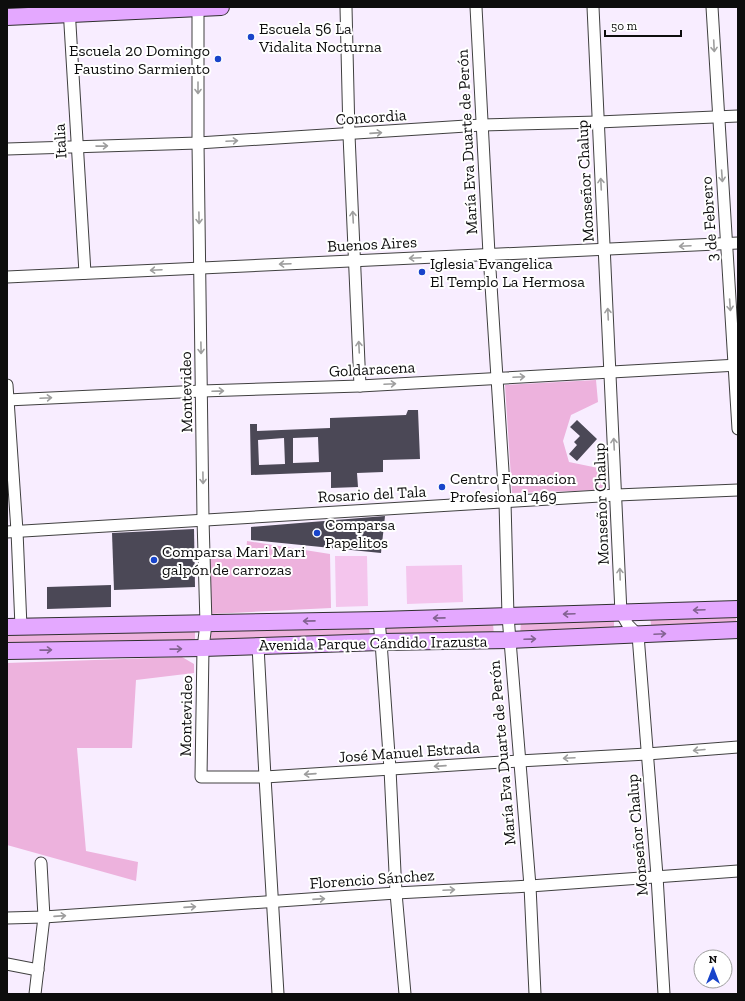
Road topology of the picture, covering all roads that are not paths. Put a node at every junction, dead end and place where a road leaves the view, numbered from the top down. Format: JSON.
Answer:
{"nodes":[{"id":1,"x":221,"y":7,"type":"edge"},
{"id":2,"x":346,"y":7,"type":"edge"},
{"id":3,"x":476,"y":7,"type":"edge"},
{"id":4,"x":593,"y":7,"type":"edge"},
{"id":5,"x":712,"y":7,"type":"edge"},
{"id":6,"x":198,"y":8,"type":"edge"},
{"id":7,"x":69,"y":10,"type":"edge"},
{"id":8,"x":7,"y":17,"type":"edge"},
{"id":9,"x":738,"y":116,"type":"edge"},
{"id":10,"x":718,"y":117,"type":"junction"},
{"id":11,"x":598,"y":122,"type":"junction"},
{"id":12,"x":482,"y":125,"type":"junction"},
{"id":13,"x":349,"y":135,"type":"junction"},
{"id":14,"x":198,"y":143,"type":"junction"},
{"id":15,"x":76,"y":146,"type":"junction"},
{"id":16,"x":7,"y":149,"type":"edge"},
{"id":17,"x":738,"y":243,"type":"edge"},
{"id":18,"x":726,"y":244,"type":"junction"},
{"id":19,"x":604,"y":249,"type":"junction"},
{"id":20,"x":489,"y":254,"type":"junction"},
{"id":21,"x":355,"y":261,"type":"junction"},
{"id":22,"x":200,"y":268,"type":"junction"},
{"id":23,"x":85,"y":273,"type":"junction"},
{"id":24,"x":7,"y":277,"type":"edge"},
{"id":25,"x":736,"y":365,"type":"edge"},
{"id":26,"x":611,"y":373,"type":"junction"},
{"id":27,"x":497,"y":379,"type":"junction"},
{"id":28,"x":7,"y":385,"type":"edge"},
{"id":29,"x":360,"y":386,"type":"junction"},
{"id":30,"x":202,"y":391,"type":"junction"},
{"id":31,"x":7,"y":400,"type":"edge"},
{"id":32,"x":738,"y":429,"type":"edge"},
{"id":33,"x":738,"y":490,"type":"edge"},
{"id":34,"x":617,"y":496,"type":"junction"},
{"id":35,"x":505,"y":502,"type":"junction"},
{"id":36,"x":203,"y":519,"type":"junction"},
{"id":37,"x":12,"y":531,"type":"edge"},
{"id":38,"x":738,"y":609,"type":"edge"},
{"id":39,"x":621,"y":613,"type":"junction"},
{"id":40,"x":508,"y":616,"type":"junction"},
{"id":41,"x":378,"y":620,"type":"junction"},
{"id":42,"x":206,"y":624,"type":"junction"},
{"id":43,"x":14,"y":627,"type":"edge"},
{"id":44,"x":738,"y":630,"type":"edge"},
{"id":45,"x":638,"y":635,"type":"junction"},
{"id":46,"x":509,"y":640,"type":"junction"},
{"id":47,"x":381,"y":642,"type":"junction"},
{"id":48,"x":258,"y":646,"type":"junction"},
{"id":49,"x":204,"y":648,"type":"junction"},
{"id":50,"x":7,"y":651,"type":"edge"},
{"id":51,"x":738,"y":747,"type":"edge"},
{"id":52,"x":647,"y":754,"type":"junction"},
{"id":53,"x":519,"y":761,"type":"junction"},
{"id":54,"x":390,"y":769,"type":"junction"},
{"id":55,"x":201,"y":777,"type":"joint"},
{"id":56,"x":265,"y":777,"type":"junction"},
{"id":57,"x":41,"y":863,"type":"dead end"},
{"id":58,"x":738,"y":871,"type":"edge"},
{"id":59,"x":657,"y":876,"type":"junction"},
{"id":60,"x":530,"y":886,"type":"junction"},
{"id":61,"x":396,"y":893,"type":"junction"},
{"id":62,"x":273,"y":902,"type":"junction"},
{"id":63,"x":44,"y":917,"type":"junction"},
{"id":64,"x":7,"y":918,"type":"edge"},
{"id":65,"x":7,"y":964,"type":"edge"},
{"id":66,"x":38,"y":970,"type":"junction"},
{"id":67,"x":35,"y":994,"type":"edge"},
{"id":68,"x":278,"y":994,"type":"edge"},
{"id":69,"x":404,"y":994,"type":"edge"},
{"id":70,"x":535,"y":994,"type":"edge"},
{"id":71,"x":664,"y":994,"type":"edge"}],
"edges":[{"from":1,"to":6,"type":"main road"},
{"from":2,"to":13,"type":"street"},
{"from":3,"to":12,"type":"street","name":"María Eva Duarte de Perón"},
{"from":4,"to":11,"type":"street","name":"Monseñor Chalup"},
{"from":5,"to":10,"type":"street","name":"3 de Febrero","one_way":true},
{"from":6,"to":7,"type":"main road"},
{"from":6,"to":14,"type":"street","name":"Montevideo","one_way":true},
{"from":7,"to":8,"type":"main road"},
{"from":7,"to":15,"type":"street","name":"Italia"},
{"from":9,"to":10,"type":"street","name":"Concordia"},
{"from":10,"to":11,"type":"street","name":"Concordia"},
{"from":10,"to":18,"type":"street","name":"3 de Febrero","one_way":true},
{"from":11,"to":12,"type":"street","name":"Concordia"},
{"from":19,"to":11,"type":"street","name":"Monseñor Chalup","one_way":true},
{"from":13,"to":12,"type":"street","name":"Concordia","one_way":true},
{"from":12,"to":20,"type":"street","name":"María Eva Duarte de Perón"},
{"from":14,"to":13,"type":"street","name":"Concordia","one_way":true},
{"from":21,"to":13,"type":"street","one_way":true},
{"from":15,"to":14,"type":"street","name":"Concordia","one_way":true},
{"from":14,"to":22,"type":"street","name":"Montevideo","one_way":true},
{"from":15,"to":16,"type":"street","name":"Concordia"},
{"from":15,"to":23,"type":"street","name":"Italia"},
{"from":17,"to":18,"type":"street","name":"Buenos Aires"},
{"from":18,"to":19,"type":"street","name":"Buenos Aires","one_way":true},
{"from":18,"to":25,"type":"street","name":"3 de Febrero","one_way":true},
{"from":19,"to":20,"type":"street","name":"Buenos Aires"},
{"from":26,"to":19,"type":"street","name":"Monseñor Chalup","one_way":true},
{"from":20,"to":21,"type":"street","name":"Buenos Aires","one_way":true},
{"from":20,"to":27,"type":"street","name":"María Eva Duarte de Perón"},
{"from":21,"to":22,"type":"street","name":"Buenos Aires","one_way":true},
{"from":29,"to":21,"type":"street","one_way":true},
{"from":22,"to":23,"type":"street","name":"Buenos Aires","one_way":true},
{"from":22,"to":30,"type":"street","name":"Montevideo","one_way":true},
{"from":23,"to":24,"type":"street","name":"Buenos Aires"},
{"from":25,"to":26,"type":"street","name":"Goldaracena"},
{"from":25,"to":32,"type":"street","name":"3 de Febrero"},
{"from":27,"to":26,"type":"street","name":"Goldaracena","one_way":true},
{"from":34,"to":26,"type":"street","name":"Monseñor Chalup","one_way":true},
{"from":29,"to":27,"type":"street","name":"Goldaracena","one_way":true},
{"from":27,"to":35,"type":"street","name":"María Eva Duarte de Perón"},
{"from":28,"to":31,"type":"street"},
{"from":30,"to":29,"type":"street","name":"Goldaracena","one_way":true},
{"from":31,"to":30,"type":"street","name":"Goldaracena","one_way":true},
{"from":30,"to":36,"type":"street","name":"Montevideo","one_way":true},
{"from":31,"to":37,"type":"street"},
{"from":33,"to":34,"type":"street","name":"Rosario del Tala"},
{"from":34,"to":35,"type":"street","name":"Rosario del Tala"},
{"from":39,"to":34,"type":"street","name":"Monseñor Chalup","one_way":true},
{"from":35,"to":36,"type":"street","name":"Rosario del Tala"},
{"from":35,"to":40,"type":"street","name":"María Eva Duarte de Perón"},
{"from":36,"to":37,"type":"street","name":"Rosario del Tala"},
{"from":36,"to":42,"type":"street","name":"Montevideo"},
{"from":37,"to":43,"type":"street"},
{"from":38,"to":39,"type":"main road","name":"Avenida Parque Cándido Irazusta","one_way":true},
{"from":39,"to":40,"type":"main road","name":"Avenida Parque Cándido Irazusta","one_way":true},
{"from":39,"to":45,"type":"street"},
{"from":40,"to":41,"type":"main road","name":"Avenida Parque Cándido Irazusta","one_way":true},
{"from":40,"to":46,"type":"street","name":"María Eva Duarte de Perón"},
{"from":41,"to":42,"type":"main road","name":"Avenida Parque Cándido Irazusta","one_way":true},
{"from":41,"to":47,"type":"street"},
{"from":42,"to":43,"type":"main road","name":"Avenida Parque Cándido Irazusta"},
{"from":42,"to":49,"type":"street","name":"Montevideo"},
{"from":45,"to":44,"type":"main road","name":"Avenida Parque Cándido Irazusta","one_way":true},
{"from":46,"to":45,"type":"main road","name":"Avenida Parque Cándido Irazusta","one_way":true},
{"from":45,"to":52,"type":"street","name":"Monseñor Chalup"},
{"from":46,"to":47,"type":"main road","name":"Avenida Parque Cándido Irazusta"},
{"from":46,"to":53,"type":"street","name":"María Eva Duarte de Perón"},
{"from":47,"to":48,"type":"main road","name":"Avenida Parque Cándido Irazusta"},
{"from":47,"to":54,"type":"street"},
{"from":48,"to":49,"type":"main road","name":"Avenida Parque Cándido Irazusta"},
{"from":48,"to":56,"type":"street"},
{"from":50,"to":49,"type":"main road","name":"Avenida Parque Cándido Irazusta","one_way":true},
{"from":49,"to":55,"type":"street","name":"Montevideo"},
{"from":51,"to":52,"type":"street","name":"José Manuel Estrada","one_way":true},
{"from":52,"to":53,"type":"street","name":"José Manuel Estrada","one_way":true},
{"from":52,"to":59,"type":"street","name":"Monseñor Chalup"},
{"from":53,"to":54,"type":"street","name":"José Manuel Estrada","one_way":true},
{"from":53,"to":60,"type":"street","name":"María Eva Duarte de Perón"},
{"from":54,"to":56,"type":"street","name":"José Manuel Estrada","one_way":true},
{"from":54,"to":61,"type":"street"},
{"from":55,"to":56,"type":"street","name":"José Manuel Estrada"},
{"from":56,"to":62,"type":"street"},
{"from":57,"to":63,"type":"street"},
{"from":58,"to":59,"type":"street","name":"Florencio Sánchez"},
{"from":59,"to":60,"type":"street","name":"Florencio Sánchez"},
{"from":59,"to":71,"type":"street","name":"Monseñor Chalup"},
{"from":61,"to":60,"type":"street","name":"Florencio Sánchez","one_way":true},
{"from":60,"to":70,"type":"street","name":"María Eva Duarte de Perón"},
{"from":62,"to":61,"type":"street","name":"Florencio Sánchez","one_way":true},
{"from":61,"to":69,"type":"street"},
{"from":63,"to":62,"type":"street","name":"Florencio Sánchez","one_way":true},
{"from":62,"to":68,"type":"street"},
{"from":63,"to":64,"type":"street","name":"Florencio Sánchez"},
{"from":63,"to":66,"type":"street"},
{"from":65,"to":66,"type":"street"},
{"from":66,"to":67,"type":"street"}]}
